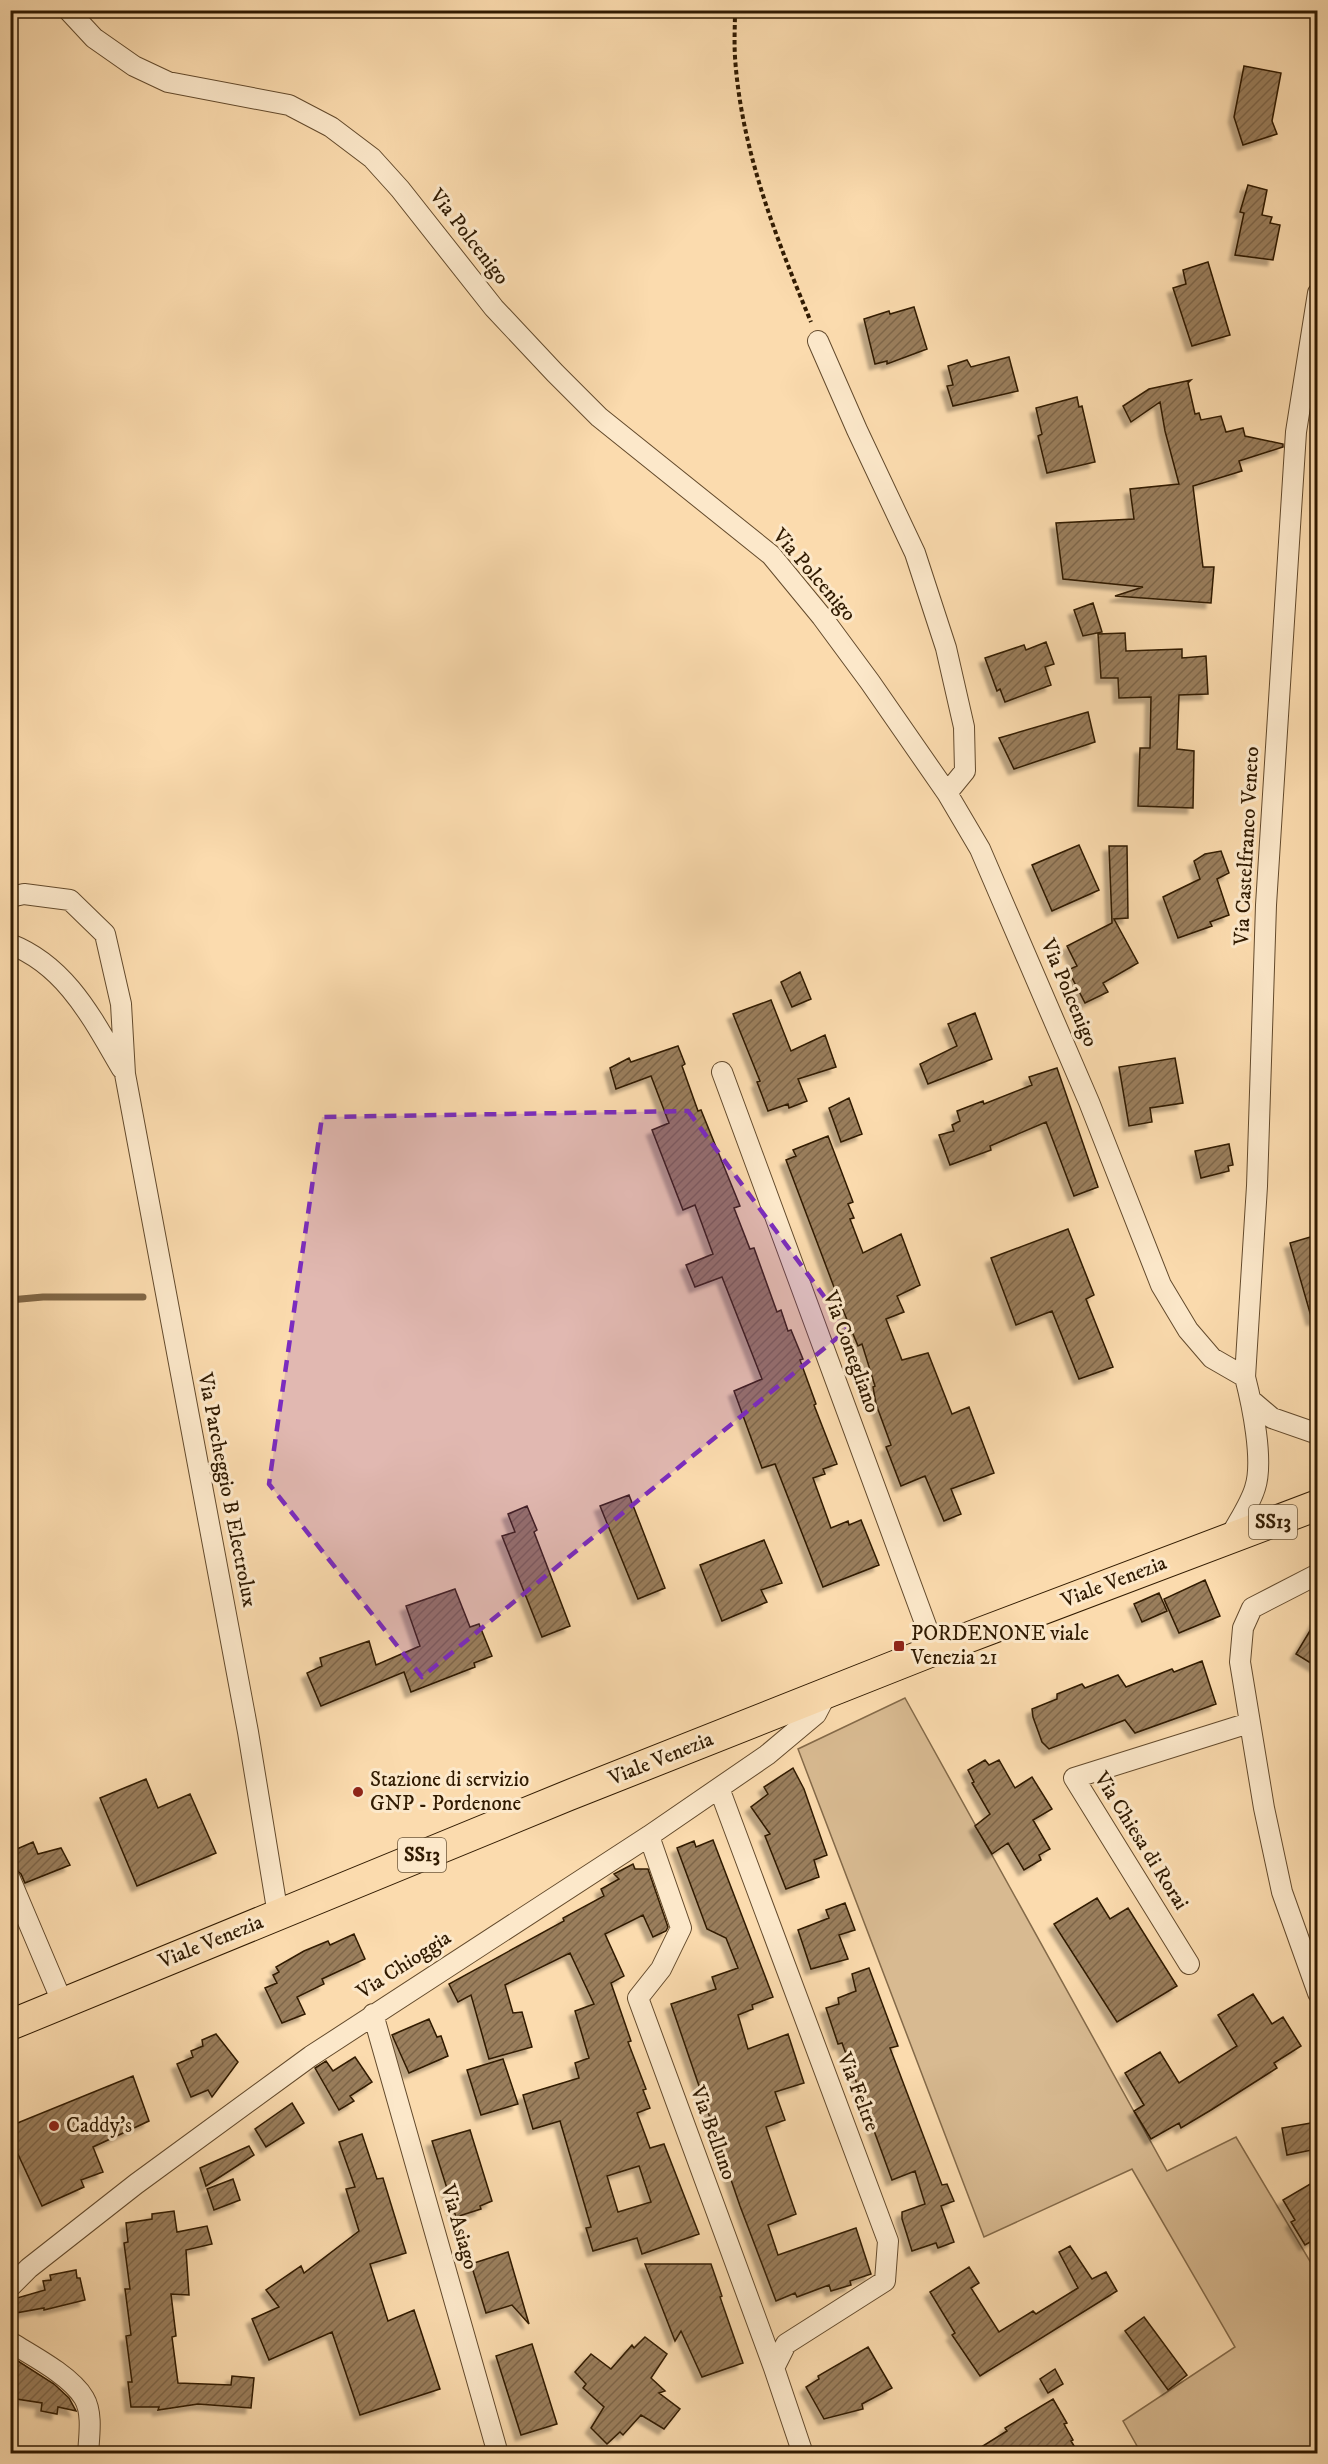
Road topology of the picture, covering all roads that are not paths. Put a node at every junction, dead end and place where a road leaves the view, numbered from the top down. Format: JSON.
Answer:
{"nodes":[{"id":1,"x":68,"y":10,"type":"edge"},
{"id":2,"x":1317,"y":293,"type":"edge"},
{"id":3,"x":818,"y":341,"type":"road end"},
{"id":4,"x":947,"y":792,"type":"junction"},
{"id":5,"x":10,"y":897,"type":"edge"},
{"id":6,"x":10,"y":944,"type":"edge"},
{"id":7,"x":722,"y":1072,"type":"dead end"},
{"id":8,"x":125,"y":1074,"type":"junction"},
{"id":9,"x":1245,"y":1377,"type":"junction"},
{"id":10,"x":1252,"y":1401,"type":"junction"},
{"id":11,"x":1315,"y":1431,"type":"edge"},
{"id":12,"x":1317,"y":1505,"type":"edge"},
{"id":13,"x":1229,"y":1539,"type":"junction"},
{"id":14,"x":1317,"y":1574,"type":"edge"},
{"id":15,"x":936,"y":1650,"type":"junction"},
{"id":16,"x":827,"y":1693,"type":"junction"},
{"id":17,"x":1249,"y":1723,"type":"junction"},
{"id":18,"x":719,"y":1788,"type":"junction"},
{"id":19,"x":649,"y":1836,"type":"junction"},
{"id":20,"x":10,"y":1879,"type":"edge"},
{"id":21,"x":278,"y":1915,"type":"junction"},
{"id":22,"x":1189,"y":1964,"type":"dead end"},
{"id":23,"x":1317,"y":1993,"type":"edge"},
{"id":24,"x":63,"y":2004,"type":"junction"},
{"id":25,"x":373,"y":2014,"type":"junction"},
{"id":26,"x":10,"y":2025,"type":"edge"},
{"id":27,"x":10,"y":2287,"type":"edge"},
{"id":28,"x":10,"y":2342,"type":"edge"},
{"id":29,"x":774,"y":2368,"type":"junction"},
{"id":30,"x":88,"y":2454,"type":"edge"},
{"id":31,"x":498,"y":2454,"type":"edge"},
{"id":32,"x":803,"y":2454,"type":"edge"}],
"edges":[{"from":1,"to":4,"type":"street","name":"Via Polcenigo"},
{"from":2,"to":9,"type":"street","name":"Via Castelfranco Veneto"},
{"from":3,"to":4,"type":"street"},
{"from":4,"to":9,"type":"street","name":"Via Polcenigo"},
{"from":5,"to":8,"type":"street","name":"Via Parcheggio B Electrolux"},
{"from":6,"to":8,"type":"street","name":"Via Parcheggio B Electrolux"},
{"from":7,"to":15,"type":"street","name":"Via Conegliano"},
{"from":8,"to":21,"type":"street","name":"Via Parcheggio B Electrolux"},
{"from":9,"to":10,"type":"street","name":"Via Castelfranco Veneto"},
{"from":10,"to":11,"type":"street"},
{"from":10,"to":13,"type":"street","name":"Via Castelfranco Veneto"},
{"from":12,"to":13,"type":"main road","name":"Viale Venezia","number":"SS13"},
{"from":13,"to":15,"type":"main road","name":"Viale Venezia","number":"SS13"},
{"from":14,"to":17,"type":"street"},
{"from":15,"to":16,"type":"main road","name":"Viale Venezia","number":"SS13"},
{"from":16,"to":18,"type":"street","name":"Via Chioggia"},
{"from":16,"to":21,"type":"main road","name":"Viale Venezia","number":"SS13"},
{"from":17,"to":22,"type":"street","name":"Via Chiesa di Rorai"},
{"from":17,"to":23,"type":"street"},
{"from":18,"to":19,"type":"street","name":"Via Chioggia"},
{"from":18,"to":29,"type":"street","name":"Via Feltre"},
{"from":19,"to":25,"type":"street","name":"Via Chioggia"},
{"from":19,"to":29,"type":"street","name":"Via Belluno"},
{"from":20,"to":24,"type":"street"},
{"from":21,"to":24,"type":"main road","name":"Viale Venezia","number":"SS13"},
{"from":24,"to":26,"type":"main road","name":"Viale Venezia","number":"SS13"},
{"from":25,"to":27,"type":"street","name":"Via Chioggia"},
{"from":25,"to":31,"type":"street","name":"Via Asiago"},
{"from":28,"to":30,"type":"street"},
{"from":29,"to":32,"type":"street","name":"Via Belluno"}]}
